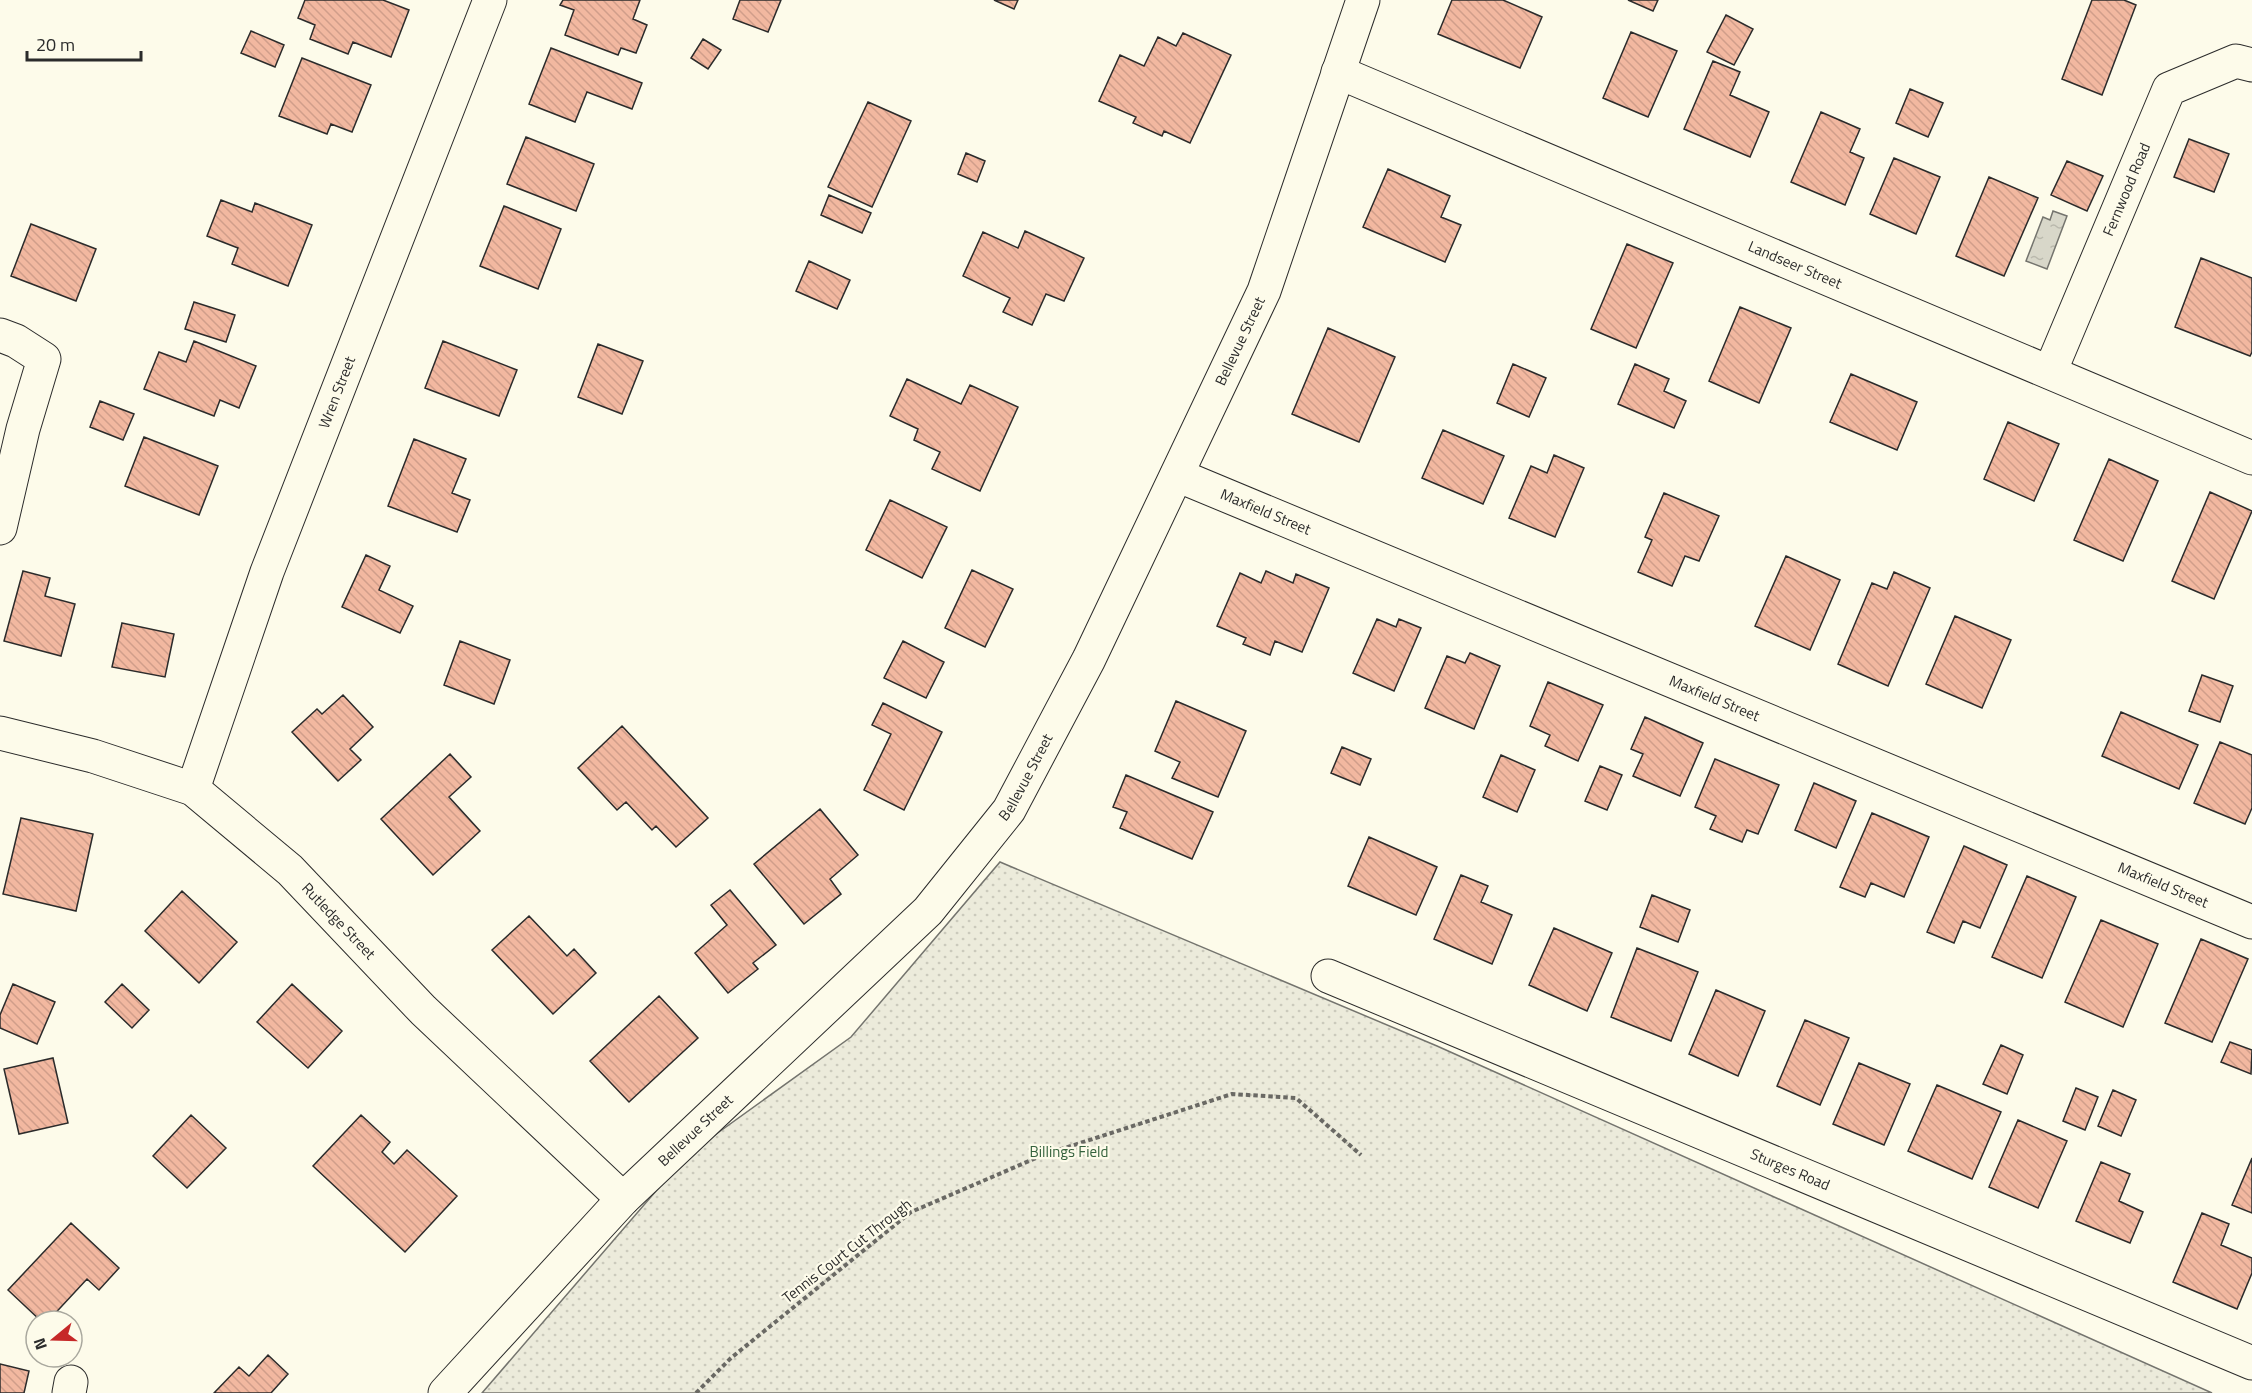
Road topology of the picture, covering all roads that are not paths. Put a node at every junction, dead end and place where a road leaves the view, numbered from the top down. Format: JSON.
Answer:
{"nodes":[{"id":1,"x":490,"y":0,"type":"edge"},
{"id":2,"x":1363,"y":0,"type":"edge"},
{"id":3,"x":2252,"y":65,"type":"edge"},
{"id":4,"x":1338,"y":72,"type":"junction"},
{"id":5,"x":0,"y":335,"type":"edge"},
{"id":6,"x":2050,"y":372,"type":"junction"},
{"id":7,"x":2252,"y":458,"type":"edge"},
{"id":8,"x":1177,"y":475,"type":"junction"},
{"id":9,"x":0,"y":528,"type":"edge"},
{"id":10,"x":0,"y":733,"type":"edge"},
{"id":11,"x":193,"y":789,"type":"junction"},
{"id":12,"x":2252,"y":922,"type":"edge"},
{"id":13,"x":1329,"y":976,"type":"dead end"},
{"id":14,"x":623,"y":1199,"type":"junction"},
{"id":15,"x":2252,"y":1363,"type":"edge"},
{"id":16,"x":446,"y":1393,"type":"edge"}],
"edges":[{"from":1,"to":11,"type":"street","name":"Wren Street"},
{"from":2,"to":4,"type":"street","name":"Bellevue Street"},
{"from":3,"to":6,"type":"street","name":"Fernwood Road"},
{"from":4,"to":6,"type":"street","name":"Landseer Street"},
{"from":4,"to":8,"type":"street","name":"Bellevue Street"},
{"from":5,"to":9,"type":"street"},
{"from":6,"to":7,"type":"street","name":"Landseer Street"},
{"from":8,"to":12,"type":"street","name":"Maxfield Street"},
{"from":8,"to":14,"type":"street","name":"Bellevue Street"},
{"from":10,"to":11,"type":"street","name":"Rutledge Street"},
{"from":11,"to":14,"type":"street","name":"Rutledge Street"},
{"from":13,"to":15,"type":"street","name":"Sturges Road"},
{"from":14,"to":16,"type":"street","name":"Bellevue Street"}]}
